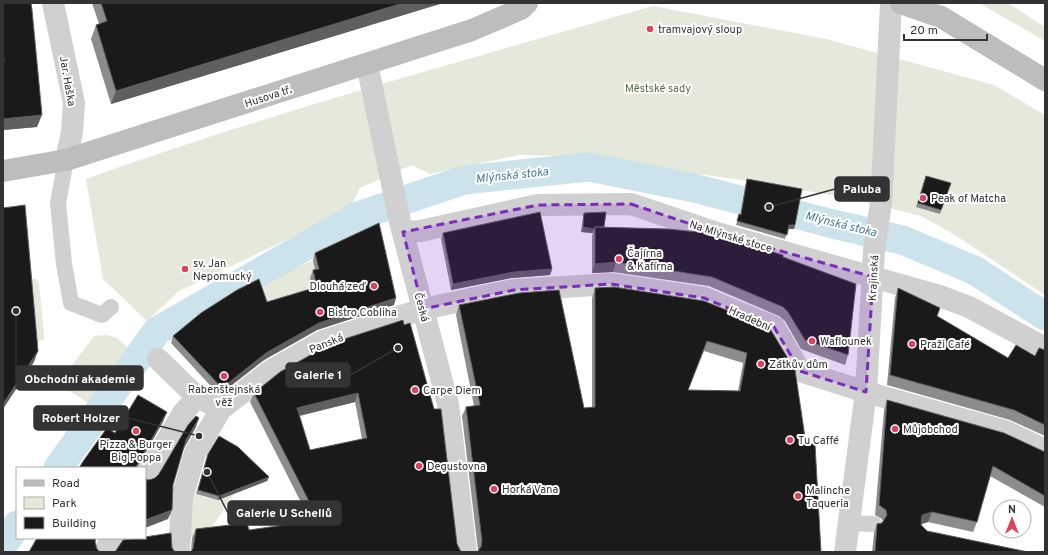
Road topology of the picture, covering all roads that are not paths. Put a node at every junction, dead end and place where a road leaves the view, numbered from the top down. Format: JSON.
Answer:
{"nodes":[{"id":1,"x":53,"y":3,"type":"edge"},
{"id":2,"x":542,"y":3,"type":"edge"},
{"id":3,"x":891,"y":3,"type":"edge"},
{"id":4,"x":901,"y":3,"type":"edge"},
{"id":5,"x":524,"y":5,"type":"edge"},
{"id":6,"x":367,"y":64,"type":"junction"},
{"id":7,"x":1045,"y":80,"type":"edge"},
{"id":8,"x":66,"y":160,"type":"junction"},
{"id":9,"x":3,"y":171,"type":"edge"},
{"id":10,"x":402,"y":227,"type":"junction"},
{"id":11,"x":873,"y":277,"type":"junction"},
{"id":12,"x":112,"y":307,"type":"dead end"},
{"id":13,"x":423,"y":310,"type":"junction"},
{"id":14,"x":1045,"y":348,"type":"edge"},
{"id":15,"x":158,"y":359,"type":"dead end"},
{"id":16,"x":866,"y":392,"type":"junction"},
{"id":17,"x":197,"y":397,"type":"junction"},
{"id":18,"x":221,"y":410,"type":"junction"},
{"id":19,"x":1045,"y":450,"type":"edge"},
{"id":20,"x":146,"y":475,"type":"edge"},
{"id":21,"x":849,"y":523,"type":"junction"},
{"id":22,"x":874,"y":524,"type":"dead end"},
{"id":23,"x":111,"y":539,"type":"edge"},
{"id":24,"x":104,"y":552,"type":"edge"},
{"id":25,"x":179,"y":552,"type":"edge"},
{"id":26,"x":466,"y":552,"type":"edge"},
{"id":27,"x":845,"y":552,"type":"edge"}],
"edges":[{"from":1,"to":8,"type":"street","name":"Jar. Haška"},
{"from":2,"to":5,"type":"street","name":"Husova tř."},
{"from":3,"to":11,"type":"street","name":"Krajinská"},
{"from":4,"to":7,"type":"street"},
{"from":5,"to":6,"type":"street","name":"Husova tř."},
{"from":6,"to":8,"type":"street","name":"Husova tř."},
{"from":6,"to":10,"type":"street","name":"Česká"},
{"from":8,"to":9,"type":"street","name":"Husova tř."},
{"from":8,"to":12,"type":"lane"},
{"from":10,"to":11,"type":"street","name":"Na Mlýnské stoce"},
{"from":10,"to":13,"type":"street","name":"Česká"},
{"from":11,"to":14,"type":"street","name":"Na Mlýnské stoce"},
{"from":11,"to":16,"type":"street","name":"Krajinská"},
{"from":13,"to":16,"type":"street","name":"Hradební"},
{"from":13,"to":18,"type":"street","name":"Panská"},
{"from":13,"to":26,"type":"street","name":"Česká"},
{"from":15,"to":17,"type":"street"},
{"from":16,"to":19,"type":"street","name":"Hradební"},
{"from":16,"to":21,"type":"street","name":"Krajinská"},
{"from":17,"to":18,"type":"street"},
{"from":17,"to":20,"type":"street"},
{"from":18,"to":25,"type":"street","name":"Panská"},
{"from":21,"to":22,"type":"lane"},
{"from":21,"to":27,"type":"street","name":"Krajinská"},
{"from":23,"to":24,"type":"street"}]}
